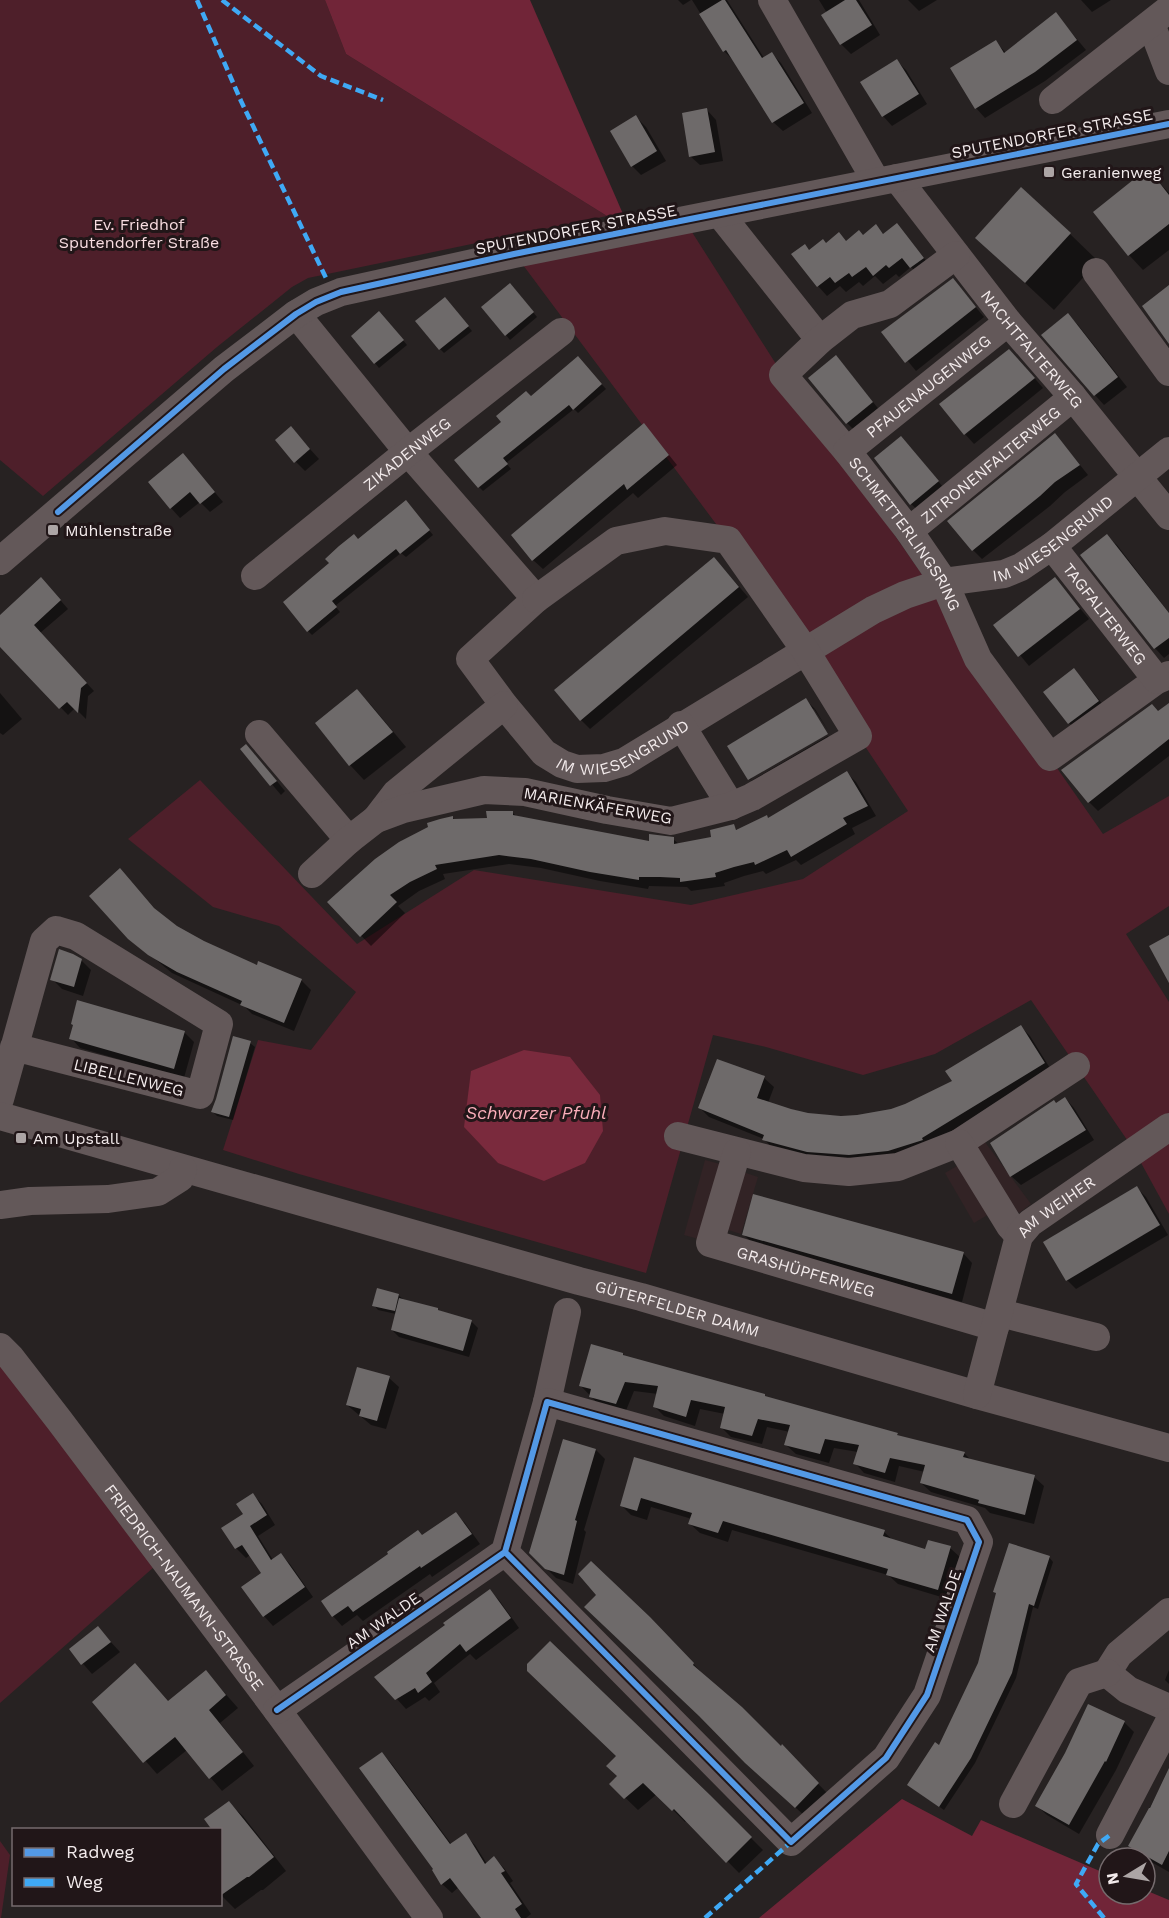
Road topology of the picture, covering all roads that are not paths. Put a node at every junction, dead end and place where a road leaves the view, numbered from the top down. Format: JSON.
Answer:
{"nodes":[{"id":1,"x":772,"y":0,"type":"edge"},
{"id":2,"x":1160,"y":16,"type":"edge"},
{"id":3,"x":1169,"y":71,"type":"edge"},
{"id":4,"x":1053,"y":100,"type":"dead end"},
{"id":5,"x":1169,"y":124,"type":"edge"},
{"id":6,"x":886,"y":179,"type":"junction"},
{"id":7,"x":720,"y":214,"type":"junction"},
{"id":8,"x":956,"y":255,"type":"junction"},
{"id":9,"x":1096,"y":272,"type":"dead end"},
{"id":10,"x":296,"y":314,"type":"junction"},
{"id":11,"x":1008,"y":322,"type":"junction"},
{"id":12,"x":561,"y":332,"type":"dead end"},
{"id":13,"x":820,"y":340,"type":"junction"},
{"id":14,"x":1169,"y":372,"type":"edge"},
{"id":15,"x":1073,"y":397,"type":"junction"},
{"id":16,"x":847,"y":451,"type":"junction"},
{"id":17,"x":1169,"y":451,"type":"edge"},
{"id":18,"x":408,"y":452,"type":"junction"},
{"id":19,"x":1138,"y":476,"type":"junction"},
{"id":20,"x":1169,"y":516,"type":"edge"},
{"id":21,"x":909,"y":531,"type":"junction"},
{"id":22,"x":1052,"y":546,"type":"junction"},
{"id":23,"x":0,"y":561,"type":"edge"},
{"id":24,"x":255,"y":576,"type":"dead end"},
{"id":25,"x":944,"y":582,"type":"junction"},
{"id":26,"x":536,"y":599,"type":"junction"},
{"id":27,"x":805,"y":650,"type":"junction"},
{"id":28,"x":1163,"y":677,"type":"edge"},
{"id":29,"x":504,"y":705,"type":"junction"},
{"id":30,"x":681,"y":725,"type":"junction"},
{"id":31,"x":259,"y":734,"type":"dead end"},
{"id":32,"x":562,"y":764,"type":"junction"},
{"id":33,"x":555,"y":798,"type":"junction"},
{"id":34,"x":731,"y":806,"type":"junction"},
{"id":35,"x":376,"y":819,"type":"junction"},
{"id":36,"x":349,"y":840,"type":"junction"},
{"id":37,"x":312,"y":874,"type":"dead end"},
{"id":38,"x":14,"y":1047,"type":"junction"},
{"id":39,"x":1076,"y":1066,"type":"dead end"},
{"id":40,"x":0,"y":1099,"type":"edge"},
{"id":41,"x":0,"y":1116,"type":"edge"},
{"id":42,"x":1169,"y":1127,"type":"edge"},
{"id":43,"x":678,"y":1136,"type":"dead end"},
{"id":44,"x":959,"y":1143,"type":"junction"},
{"id":45,"x":737,"y":1152,"type":"junction"},
{"id":46,"x":183,"y":1169,"type":"junction"},
{"id":47,"x":0,"y":1205,"type":"edge"},
{"id":48,"x":1019,"y":1236,"type":"junction"},
{"id":49,"x":567,"y":1312,"type":"dead end"},
{"id":50,"x":997,"y":1320,"type":"junction"},
{"id":51,"x":1096,"y":1337,"type":"dead end"},
{"id":52,"x":0,"y":1347,"type":"edge"},
{"id":53,"x":977,"y":1395,"type":"junction"},
{"id":54,"x":547,"y":1402,"type":"junction"},
{"id":55,"x":1169,"y":1448,"type":"edge"},
{"id":56,"x":505,"y":1552,"type":"junction"},
{"id":57,"x":1169,"y":1612,"type":"edge"},
{"id":58,"x":1107,"y":1672,"type":"junction"},
{"id":59,"x":1169,"y":1708,"type":"edge"},
{"id":60,"x":277,"y":1710,"type":"junction"},
{"id":61,"x":1169,"y":1722,"type":"edge"},
{"id":62,"x":1013,"y":1804,"type":"dead end"},
{"id":63,"x":1110,"y":1835,"type":"dead end"},
{"id":64,"x":429,"y":1918,"type":"edge"}],
"edges":[{"from":1,"to":6,"type":"street"},
{"from":2,"to":3,"type":"street"},
{"from":2,"to":4,"type":"street"},
{"from":5,"to":6,"type":"street","name":"SPUTENDORFER STRASSE"},
{"from":6,"to":7,"type":"street","name":"SPUTENDORFER STRASSE"},
{"from":6,"to":8,"type":"street","name":"NACHTFALTERWEG"},
{"from":7,"to":10,"type":"street","name":"SPUTENDORFER STRASSE"},
{"from":7,"to":13,"type":"street"},
{"from":8,"to":11,"type":"street","name":"NACHTFALTERWEG"},
{"from":8,"to":13,"type":"street","name":"SCHMETTERLINGSRING"},
{"from":9,"to":14,"type":"street"},
{"from":10,"to":18,"type":"street"},
{"from":10,"to":23,"type":"street","name":"SPUTENDORFER STRASSE"},
{"from":11,"to":15,"type":"street","name":"NACHTFALTERWEG"},
{"from":11,"to":16,"type":"street","name":"PFAUENAUGENWEG"},
{"from":12,"to":18,"type":"street","name":"ZIKADENWEG"},
{"from":13,"to":16,"type":"street","name":"SCHMETTERLINGSRING"},
{"from":15,"to":19,"type":"street","name":"NACHTFALTERWEG"},
{"from":15,"to":21,"type":"street","name":"ZITRONENFALTERWEG"},
{"from":16,"to":21,"type":"street","name":"SCHMETTERLINGSRING"},
{"from":17,"to":19,"type":"street","name":"IM WIESENGRUND"},
{"from":18,"to":24,"type":"street","name":"ZIKADENWEG"},
{"from":18,"to":26,"type":"street"},
{"from":19,"to":20,"type":"street","name":"NACHTFALTERWEG"},
{"from":19,"to":22,"type":"street","name":"IM WIESENGRUND"},
{"from":21,"to":25,"type":"street","name":"SCHMETTERLINGSRING"},
{"from":22,"to":25,"type":"street","name":"IM WIESENGRUND"},
{"from":22,"to":28,"type":"street","name":"TAGFALTERWEG"},
{"from":25,"to":27,"type":"street","name":"IM WIESENGRUND"},
{"from":25,"to":28,"type":"street","name":"SCHMETTERLINGSRING"},
{"from":26,"to":27,"type":"street"},
{"from":26,"to":29,"type":"street","name":"IM WIESENGRUND"},
{"from":27,"to":30,"type":"street","name":"IM WIESENGRUND"},
{"from":27,"to":34,"type":"street","name":"MARIENKÄFERWEG"},
{"from":29,"to":32,"type":"street","name":"IM WIESENGRUND"},
{"from":29,"to":35,"type":"street"},
{"from":30,"to":32,"type":"street","name":"IM WIESENGRUND"},
{"from":30,"to":34,"type":"street"},
{"from":31,"to":36,"type":"street"},
{"from":32,"to":33,"type":"street"},
{"from":33,"to":34,"type":"street","name":"MARIENKÄFERWEG"},
{"from":33,"to":35,"type":"street","name":"MARIENKÄFERWEG"},
{"from":35,"to":36,"type":"street","name":"MARIENKÄFERWEG"},
{"from":36,"to":37,"type":"street","name":"MARIENKÄFERWEG"},
{"from":38,"to":38,"type":"street","name":"LIBELLENWEG"},
{"from":38,"to":40,"type":"street"},
{"from":39,"to":44,"type":"street"},
{"from":41,"to":46,"type":"street","name":"GÜTERFELDER DAMM"},
{"from":42,"to":48,"type":"street","name":"AM WEIHER"},
{"from":43,"to":45,"type":"street"},
{"from":44,"to":45,"type":"street"},
{"from":44,"to":48,"type":"street"},
{"from":45,"to":50,"type":"street","name":"GRASHÜPFERWEG"},
{"from":46,"to":47,"type":"street"},
{"from":46,"to":53,"type":"street","name":"GÜTERFELDER DAMM"},
{"from":48,"to":50,"type":"street","name":"AM WEIHER"},
{"from":49,"to":54,"type":"street"},
{"from":50,"to":51,"type":"street"},
{"from":50,"to":53,"type":"street","name":"AM WEIHER"},
{"from":52,"to":60,"type":"street","name":"FRIEDRICH-NAUMANN-STRASSE"},
{"from":53,"to":55,"type":"street","name":"GÜTERFELDER DAMM"},
{"from":54,"to":56,"type":"street"},
{"from":54,"to":56,"type":"street","name":"AM WALDE"},
{"from":56,"to":60,"type":"street","name":"AM WALDE"},
{"from":57,"to":58,"type":"street"},
{"from":58,"to":59,"type":"street"},
{"from":58,"to":62,"type":"street"},
{"from":60,"to":64,"type":"street","name":"FRIEDRICH-NAUMANN-STRASSE"},
{"from":61,"to":63,"type":"street"}]}
